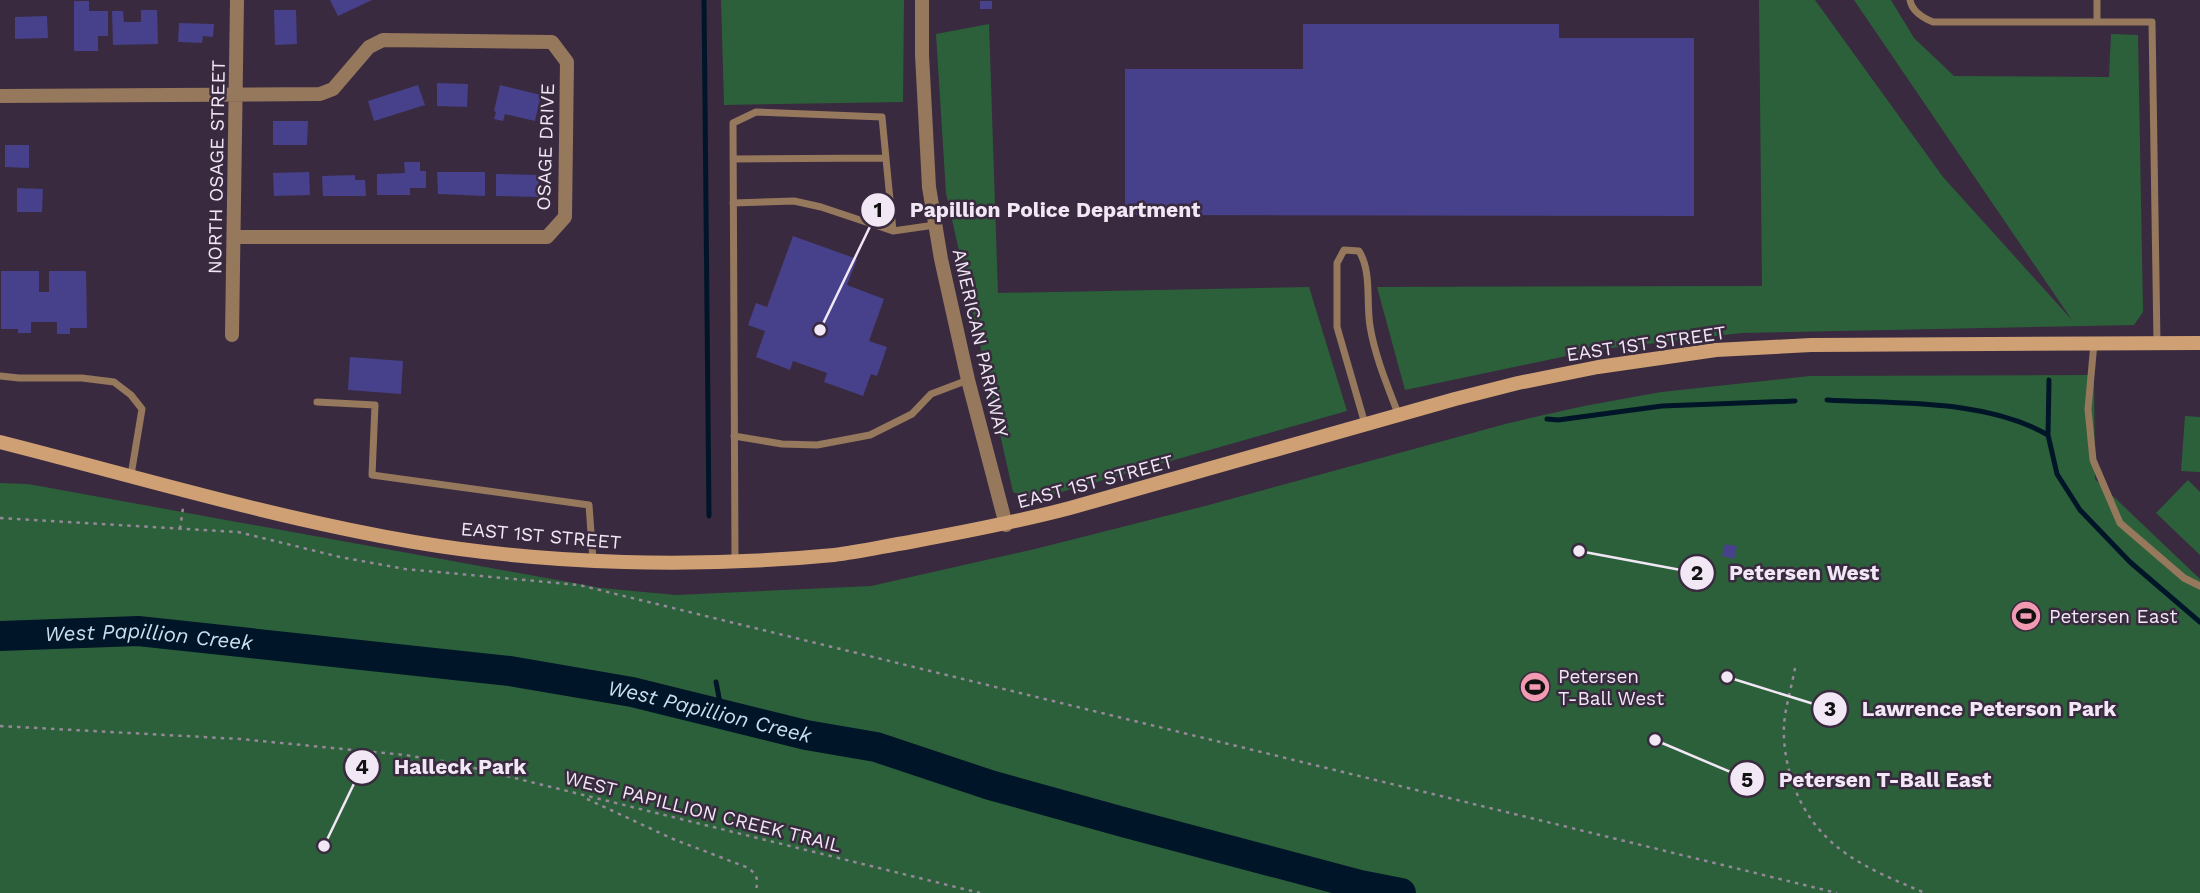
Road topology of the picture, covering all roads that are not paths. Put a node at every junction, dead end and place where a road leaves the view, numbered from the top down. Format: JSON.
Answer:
{"nodes":[{"id":1,"x":237,"y":0,"type":"edge"},
{"id":2,"x":922,"y":0,"type":"edge"},
{"id":3,"x":1910,"y":0,"type":"edge"},
{"id":4,"x":2097,"y":0,"type":"edge"},
{"id":5,"x":2096,"y":21,"type":"junction"},
{"id":6,"x":0,"y":96,"type":"edge"},
{"id":7,"x":236,"y":96,"type":"junction"},
{"id":8,"x":886,"y":158,"type":"junction"},
{"id":9,"x":733,"y":159,"type":"junction"},
{"id":10,"x":733,"y":203,"type":"junction"},
{"id":11,"x":935,"y":225,"type":"junction"},
{"id":12,"x":893,"y":231,"type":"junction"},
{"id":13,"x":234,"y":237,"type":"junction"},
{"id":14,"x":232,"y":335,"type":"dead end"},
{"id":15,"x":2094,"y":343,"type":"junction"},
{"id":16,"x":2157,"y":343,"type":"junction"},
{"id":17,"x":2200,"y":343,"type":"edge"},
{"id":18,"x":0,"y":376,"type":"edge"},
{"id":19,"x":968,"y":380,"type":"junction"},
{"id":20,"x":317,"y":402,"type":"dead end"},
{"id":21,"x":1399,"y":416,"type":"junction"},
{"id":22,"x":1366,"y":425,"type":"junction"},
{"id":23,"x":734,"y":436,"type":"junction"},
{"id":24,"x":0,"y":442,"type":"edge"},
{"id":25,"x":131,"y":475,"type":"junction"},
{"id":26,"x":1006,"y":525,"type":"junction"},
{"id":27,"x":593,"y":560,"type":"junction"},
{"id":28,"x":735,"y":561,"type":"junction"},
{"id":29,"x":2200,"y":586,"type":"edge"}],
"edges":[{"from":1,"to":7,"type":"street","name":"NORTH OSAGE STREET"},
{"from":2,"to":11,"type":"street","name":"AMERICAN PARKWAY"},
{"from":3,"to":5,"type":"lane"},
{"from":4,"to":5,"type":"lane"},
{"from":5,"to":16,"type":"lane"},
{"from":6,"to":7,"type":"street"},
{"from":7,"to":13,"type":"street","name":"NORTH OSAGE STREET"},
{"from":7,"to":13,"type":"street","name":"OSAGE DRIVE"},
{"from":8,"to":9,"type":"lane"},
{"from":8,"to":9,"type":"lane"},
{"from":8,"to":12,"type":"lane"},
{"from":9,"to":10,"type":"lane"},
{"from":10,"to":12,"type":"lane"},
{"from":10,"to":23,"type":"lane"},
{"from":11,"to":12,"type":"lane"},
{"from":11,"to":19,"type":"street","name":"AMERICAN PARKWAY"},
{"from":13,"to":14,"type":"street","name":"NORTH OSAGE STREET"},
{"from":15,"to":16,"type":"main road","name":"EAST 1ST STREET"},
{"from":15,"to":21,"type":"main road","name":"EAST 1ST STREET"},
{"from":15,"to":29,"type":"lane"},
{"from":16,"to":17,"type":"main road","name":"EAST 1ST STREET"},
{"from":18,"to":25,"type":"lane"},
{"from":19,"to":23,"type":"lane"},
{"from":19,"to":26,"type":"street","name":"AMERICAN PARKWAY"},
{"from":20,"to":27,"type":"lane"},
{"from":21,"to":22,"type":"main road","name":"EAST 1ST STREET"},
{"from":21,"to":22,"type":"lane"},
{"from":22,"to":26,"type":"main road","name":"EAST 1ST STREET"},
{"from":23,"to":28,"type":"lane"},
{"from":24,"to":25,"type":"main road","name":"EAST 1ST STREET"},
{"from":25,"to":27,"type":"main road","name":"EAST 1ST STREET"},
{"from":26,"to":28,"type":"main road","name":"EAST 1ST STREET"},
{"from":27,"to":28,"type":"main road","name":"EAST 1ST STREET"}]}
